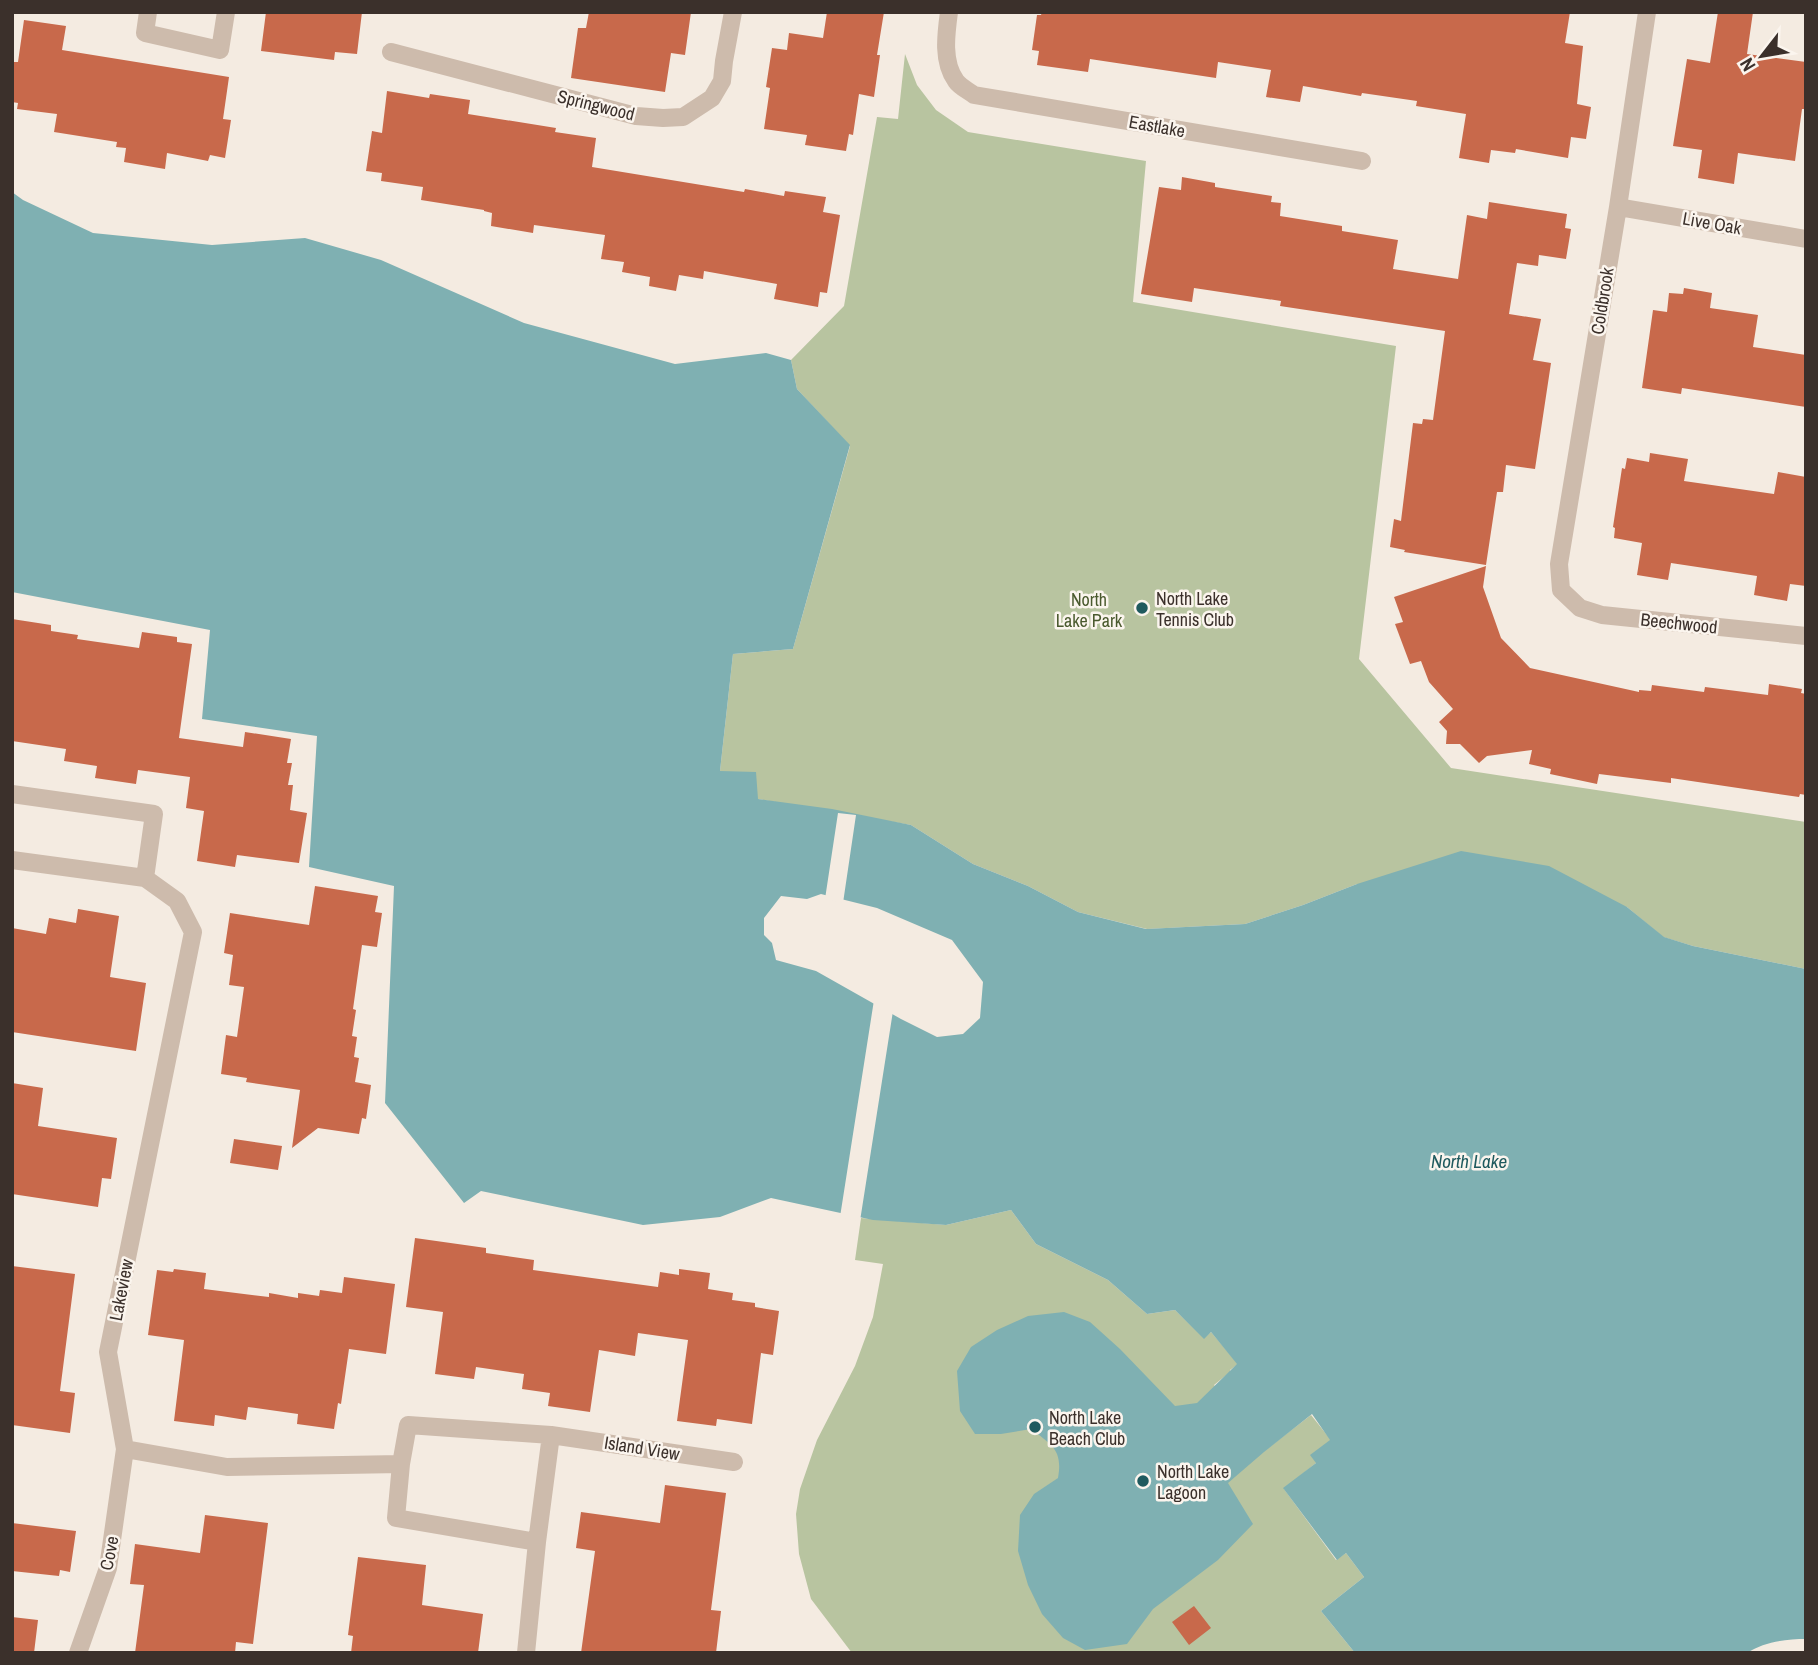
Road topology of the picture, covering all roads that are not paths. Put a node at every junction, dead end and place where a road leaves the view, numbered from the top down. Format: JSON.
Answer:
{"nodes":[{"id":1,"x":148,"y":12,"type":"edge"},
{"id":2,"x":226,"y":12,"type":"edge"},
{"id":3,"x":733,"y":12,"type":"edge"},
{"id":4,"x":949,"y":12,"type":"edge"},
{"id":5,"x":1647,"y":12,"type":"edge"},
{"id":6,"x":391,"y":52,"type":"dead end"},
{"id":7,"x":1362,"y":161,"type":"dead end"},
{"id":8,"x":1618,"y":207,"type":"junction"},
{"id":9,"x":1806,"y":239,"type":"edge"},
{"id":10,"x":1561,"y":590,"type":"joint"},
{"id":11,"x":1806,"y":636,"type":"edge"},
{"id":12,"x":12,"y":794,"type":"edge"},
{"id":13,"x":12,"y":860,"type":"edge"},
{"id":14,"x":145,"y":878,"type":"junction"},
{"id":15,"x":551,"y":1435,"type":"junction"},
{"id":16,"x":125,"y":1449,"type":"junction"},
{"id":17,"x":734,"y":1462,"type":"dead end"},
{"id":18,"x":401,"y":1464,"type":"junction"},
{"id":19,"x":537,"y":1542,"type":"junction"},
{"id":20,"x":78,"y":1653,"type":"edge"},
{"id":21,"x":526,"y":1653,"type":"edge"}],
"edges":[{"from":1,"to":2,"type":"street"},
{"from":3,"to":6,"type":"street","name":"Springwood"},
{"from":4,"to":7,"type":"street","name":"Eastlake"},
{"from":5,"to":8,"type":"street","name":"Coldbrook"},
{"from":8,"to":9,"type":"street","name":"Live Oak"},
{"from":8,"to":10,"type":"street","name":"Coldbrook"},
{"from":10,"to":11,"type":"street","name":"Beechwood"},
{"from":12,"to":14,"type":"street"},
{"from":13,"to":14,"type":"street","name":"Lakeview"},
{"from":14,"to":16,"type":"street","name":"Lakeview"},
{"from":15,"to":17,"type":"street","name":"Island View"},
{"from":15,"to":18,"type":"street"},
{"from":15,"to":19,"type":"street"},
{"from":16,"to":18,"type":"street"},
{"from":16,"to":20,"type":"street","name":"Cove"},
{"from":18,"to":19,"type":"street"},
{"from":19,"to":21,"type":"street"}]}
